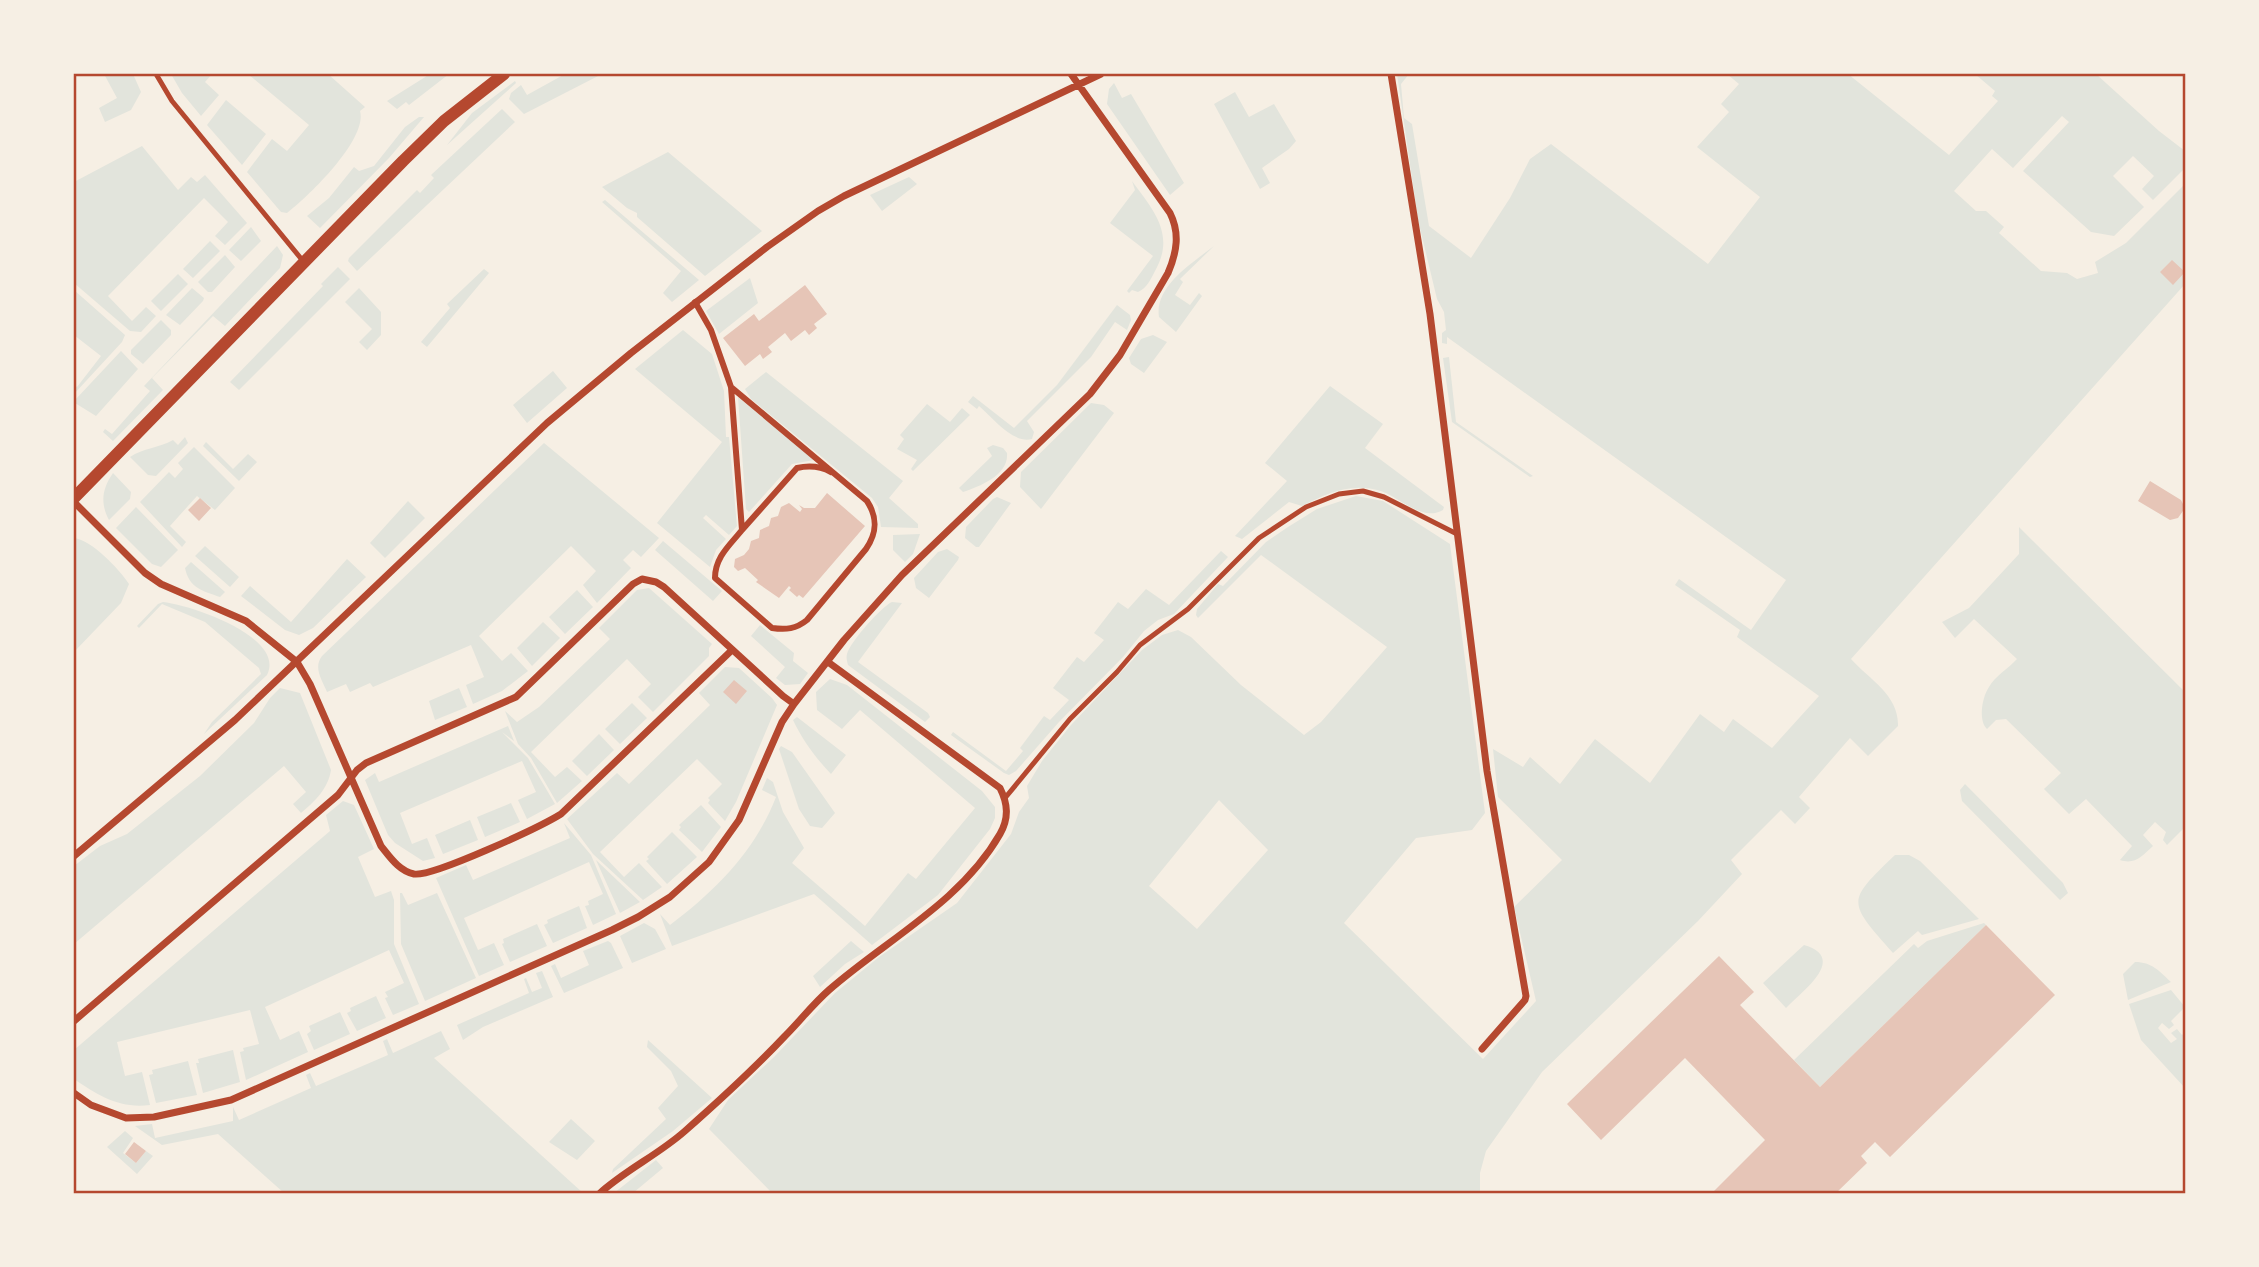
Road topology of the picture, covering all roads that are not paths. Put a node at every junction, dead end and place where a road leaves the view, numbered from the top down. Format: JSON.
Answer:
{"nodes":[{"id":1,"x":156,"y":74,"type":"edge"},
{"id":2,"x":504,"y":74,"type":"edge"},
{"id":3,"x":1072,"y":74,"type":"edge"},
{"id":4,"x":1101,"y":74,"type":"edge"},
{"id":5,"x":1391,"y":74,"type":"edge"},
{"id":6,"x":1079,"y":83,"type":"junction"},
{"id":7,"x":304,"y":261,"type":"junction"},
{"id":8,"x":695,"y":302,"type":"junction"},
{"id":9,"x":731,"y":387,"type":"junction"},
{"id":10,"x":839,"y":476,"type":"junction"},
{"id":11,"x":74,"y":500,"type":"edge"},
{"id":12,"x":742,"y":530,"type":"junction"},
{"id":13,"x":1458,"y":534,"type":"junction"},
{"id":14,"x":732,"y":650,"type":"junction"},
{"id":15,"x":297,"y":662,"type":"junction"},
{"id":16,"x":828,"y":662,"type":"junction"},
{"id":17,"x":794,"y":704,"type":"junction"},
{"id":18,"x":351,"y":778,"type":"junction"},
{"id":19,"x":1005,"y":798,"type":"junction"},
{"id":20,"x":74,"y":856,"type":"edge"},
{"id":21,"x":74,"y":1021,"type":"edge"},
{"id":22,"x":1482,"y":1049,"type":"dead end"},
{"id":23,"x":74,"y":1093,"type":"edge"},
{"id":24,"x":599,"y":1194,"type":"edge"}],
"edges":[{"from":1,"to":7,"type":"lane"},
{"from":2,"to":7,"type":"street"},
{"from":3,"to":6,"type":"street"},
{"from":4,"to":6,"type":"street"},
{"from":5,"to":13,"type":"street"},
{"from":6,"to":8,"type":"street"},
{"from":6,"to":16,"type":"street"},
{"from":7,"to":11,"type":"street"},
{"from":8,"to":9,"type":"street"},
{"from":8,"to":15,"type":"street"},
{"from":9,"to":10,"type":"street"},
{"from":9,"to":12,"type":"street"},
{"from":10,"to":12,"type":"street"},
{"from":10,"to":12,"type":"street"},
{"from":11,"to":15,"type":"street"},
{"from":13,"to":19,"type":"lane"},
{"from":13,"to":22,"type":"street"},
{"from":14,"to":17,"type":"street"},
{"from":14,"to":18,"type":"street"},
{"from":14,"to":18,"type":"street"},
{"from":15,"to":18,"type":"street"},
{"from":15,"to":20,"type":"street"},
{"from":16,"to":17,"type":"street"},
{"from":16,"to":19,"type":"street"},
{"from":17,"to":23,"type":"street"},
{"from":18,"to":21,"type":"street"},
{"from":19,"to":24,"type":"street"}]}
